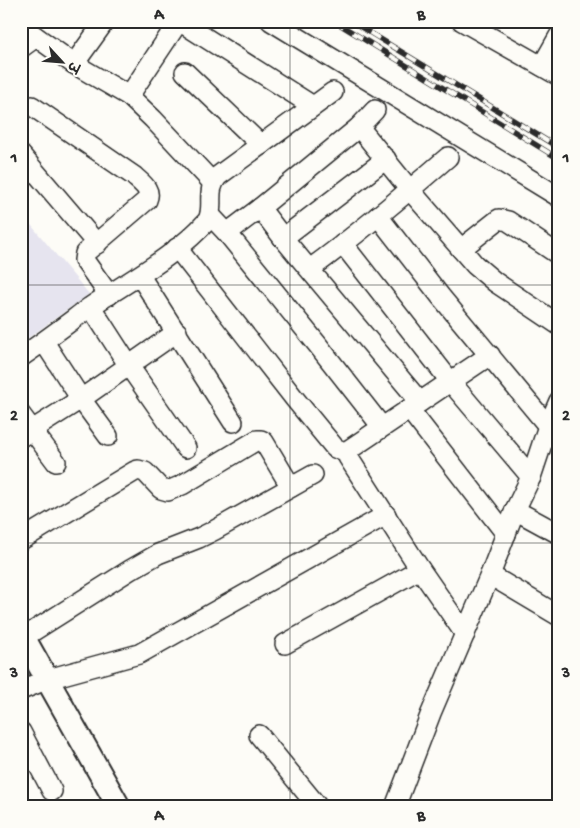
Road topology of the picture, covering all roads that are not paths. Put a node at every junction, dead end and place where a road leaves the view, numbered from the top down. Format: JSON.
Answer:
{"nodes":[{"id":1,"x":106,"y":21,"type":"edge"},
{"id":2,"x":179,"y":21,"type":"edge"},
{"id":3,"x":271,"y":21,"type":"edge"},
{"id":4,"x":462,"y":21,"type":"edge"},
{"id":5,"x":25,"y":32,"type":"edge"},
{"id":6,"x":559,"y":36,"type":"edge"},
{"id":7,"x":74,"y":64,"type":"junction"},
{"id":8,"x":542,"y":66,"type":"junction"},
{"id":9,"x":185,"y":72,"type":"dead end"},
{"id":10,"x":559,"y":76,"type":"edge"},
{"id":11,"x":333,"y":92,"type":"dead end"},
{"id":12,"x":129,"y":96,"type":"junction"},
{"id":13,"x":32,"y":106,"type":"dead end"},
{"id":14,"x":313,"y":106,"type":"junction"},
{"id":15,"x":375,"y":110,"type":"dead end"},
{"id":16,"x":359,"y":127,"type":"junction"},
{"id":17,"x":260,"y":145,"type":"junction"},
{"id":18,"x":21,"y":154,"type":"edge"},
{"id":19,"x":448,"y":157,"type":"dead end"},
{"id":20,"x":386,"y":159,"type":"junction"},
{"id":21,"x":213,"y":183,"type":"junction"},
{"id":22,"x":410,"y":190,"type":"junction"},
{"id":23,"x":559,"y":197,"type":"edge"},
{"id":24,"x":260,"y":208,"type":"junction"},
{"id":25,"x":210,"y":215,"type":"junction"},
{"id":26,"x":378,"y":216,"type":"junction"},
{"id":27,"x":227,"y":233,"type":"junction"},
{"id":28,"x":283,"y":238,"type":"junction"},
{"id":29,"x":97,"y":244,"type":"junction"},
{"id":30,"x":343,"y":244,"type":"junction"},
{"id":31,"x":177,"y":248,"type":"junction"},
{"id":32,"x":461,"y":249,"type":"junction"},
{"id":33,"x":559,"y":255,"type":"edge"},
{"id":34,"x":310,"y":269,"type":"junction"},
{"id":35,"x":140,"y":276,"type":"junction"},
{"id":36,"x":109,"y":295,"type":"junction"},
{"id":37,"x":91,"y":307,"type":"junction"},
{"id":38,"x":559,"y":325,"type":"edge"},
{"id":39,"x":177,"y":332,"type":"junction"},
{"id":40,"x":44,"y":342,"type":"junction"},
{"id":41,"x":490,"y":355,"type":"junction"},
{"id":42,"x":21,"y":357,"type":"edge"},
{"id":43,"x":129,"y":366,"type":"junction"},
{"id":44,"x":450,"y":381,"type":"junction"},
{"id":45,"x":81,"y":399,"type":"junction"},
{"id":46,"x":559,"y":401,"type":"edge"},
{"id":47,"x":414,"y":406,"type":"junction"},
{"id":48,"x":21,"y":414,"type":"edge"},
{"id":49,"x":233,"y":422,"type":"dead end"},
{"id":50,"x":548,"y":426,"type":"junction"},
{"id":51,"x":382,"y":427,"type":"junction"},
{"id":52,"x":27,"y":434,"type":"edge"},
{"id":53,"x":108,"y":436,"type":"dead end"},
{"id":54,"x":186,"y":448,"type":"dead end"},
{"id":55,"x":347,"y":451,"type":"junction"},
{"id":56,"x":56,"y":462,"type":"dead end"},
{"id":57,"x":313,"y":475,"type":"dead end"},
{"id":58,"x":531,"y":477,"type":"junction"},
{"id":59,"x":291,"y":487,"type":"junction"},
{"id":60,"x":515,"y":510,"type":"junction"},
{"id":61,"x":386,"y":516,"type":"junction"},
{"id":62,"x":506,"y":534,"type":"junction"},
{"id":63,"x":559,"y":534,"type":"edge"},
{"id":64,"x":21,"y":540,"type":"edge"},
{"id":65,"x":420,"y":569,"type":"junction"},
{"id":66,"x":490,"y":575,"type":"junction"},
{"id":67,"x":559,"y":616,"type":"edge"},
{"id":68,"x":465,"y":634,"type":"junction"},
{"id":69,"x":22,"y":643,"type":"edge"},
{"id":70,"x":286,"y":644,"type":"dead end"},
{"id":71,"x":35,"y":684,"type":"edge"},
{"id":72,"x":21,"y":732,"type":"edge"},
{"id":73,"x":259,"y":735,"type":"dead end"},
{"id":74,"x":52,"y":791,"type":"dead end"},
{"id":75,"x":105,"y":807,"type":"edge"},
{"id":76,"x":120,"y":807,"type":"edge"},
{"id":77,"x":318,"y":807,"type":"edge"},
{"id":78,"x":395,"y":807,"type":"edge"}],
"edges":[{"from":1,"to":7,"type":"street"},
{"from":2,"to":12,"type":"street"},
{"from":2,"to":14,"type":"street"},
{"from":3,"to":23,"type":"street"},
{"from":4,"to":8,"type":"street"},
{"from":5,"to":7,"type":"street"},
{"from":6,"to":8,"type":"street"},
{"from":7,"to":12,"type":"street"},
{"from":8,"to":10,"type":"street"},
{"from":9,"to":17,"type":"street"},
{"from":11,"to":14,"type":"street"},
{"from":12,"to":21,"type":"street"},
{"from":13,"to":29,"type":"street"},
{"from":14,"to":17,"type":"street"},
{"from":15,"to":16,"type":"street"},
{"from":16,"to":20,"type":"street"},
{"from":16,"to":24,"type":"street"},
{"from":17,"to":21,"type":"street"},
{"from":18,"to":29,"type":"street"},
{"from":19,"to":22,"type":"street"},
{"from":20,"to":22,"type":"street"},
{"from":20,"to":28,"type":"street"},
{"from":21,"to":25,"type":"street"},
{"from":22,"to":26,"type":"street"},
{"from":22,"to":32,"type":"street"},
{"from":24,"to":27,"type":"street"},
{"from":24,"to":28,"type":"street"},
{"from":25,"to":27,"type":"street"},
{"from":25,"to":31,"type":"street"},
{"from":26,"to":30,"type":"street"},
{"from":26,"to":41,"type":"street"},
{"from":27,"to":51,"type":"street"},
{"from":28,"to":34,"type":"street"},
{"from":29,"to":36,"type":"street"},
{"from":30,"to":34,"type":"street"},
{"from":30,"to":44,"type":"street"},
{"from":31,"to":35,"type":"street"},
{"from":31,"to":55,"type":"street"},
{"from":32,"to":33,"type":"street"},
{"from":32,"to":38,"type":"street"},
{"from":34,"to":47,"type":"street"},
{"from":35,"to":36,"type":"street"},
{"from":35,"to":39,"type":"street"},
{"from":36,"to":37,"type":"street"},
{"from":37,"to":40,"type":"street"},
{"from":37,"to":43,"type":"street"},
{"from":39,"to":43,"type":"street"},
{"from":39,"to":49,"type":"street"},
{"from":40,"to":42,"type":"street"},
{"from":40,"to":45,"type":"street"},
{"from":41,"to":44,"type":"street"},
{"from":41,"to":50,"type":"street"},
{"from":43,"to":45,"type":"street"},
{"from":43,"to":54,"type":"street"},
{"from":44,"to":47,"type":"street"},
{"from":44,"to":58,"type":"street"},
{"from":45,"to":52,"type":"street"},
{"from":45,"to":53,"type":"street"},
{"from":46,"to":50,"type":"street"},
{"from":47,"to":51,"type":"street"},
{"from":47,"to":62,"type":"street"},
{"from":48,"to":52,"type":"street"},
{"from":50,"to":58,"type":"street"},
{"from":51,"to":55,"type":"street"},
{"from":52,"to":56,"type":"street"},
{"from":55,"to":61,"type":"street"},
{"from":57,"to":59,"type":"street"},
{"from":58,"to":60,"type":"street"},
{"from":59,"to":64,"type":"street"},
{"from":59,"to":69,"type":"street"},
{"from":60,"to":62,"type":"street"},
{"from":60,"to":63,"type":"street"},
{"from":61,"to":65,"type":"street"},
{"from":61,"to":71,"type":"street"},
{"from":62,"to":66,"type":"street"},
{"from":65,"to":68,"type":"street"},
{"from":65,"to":70,"type":"street"},
{"from":66,"to":67,"type":"street"},
{"from":66,"to":68,"type":"street"},
{"from":68,"to":78,"type":"street"},
{"from":69,"to":71,"type":"main road"},
{"from":71,"to":75,"type":"main road"},
{"from":71,"to":76,"type":"main road"},
{"from":72,"to":74,"type":"street"},
{"from":73,"to":77,"type":"street"}]}
